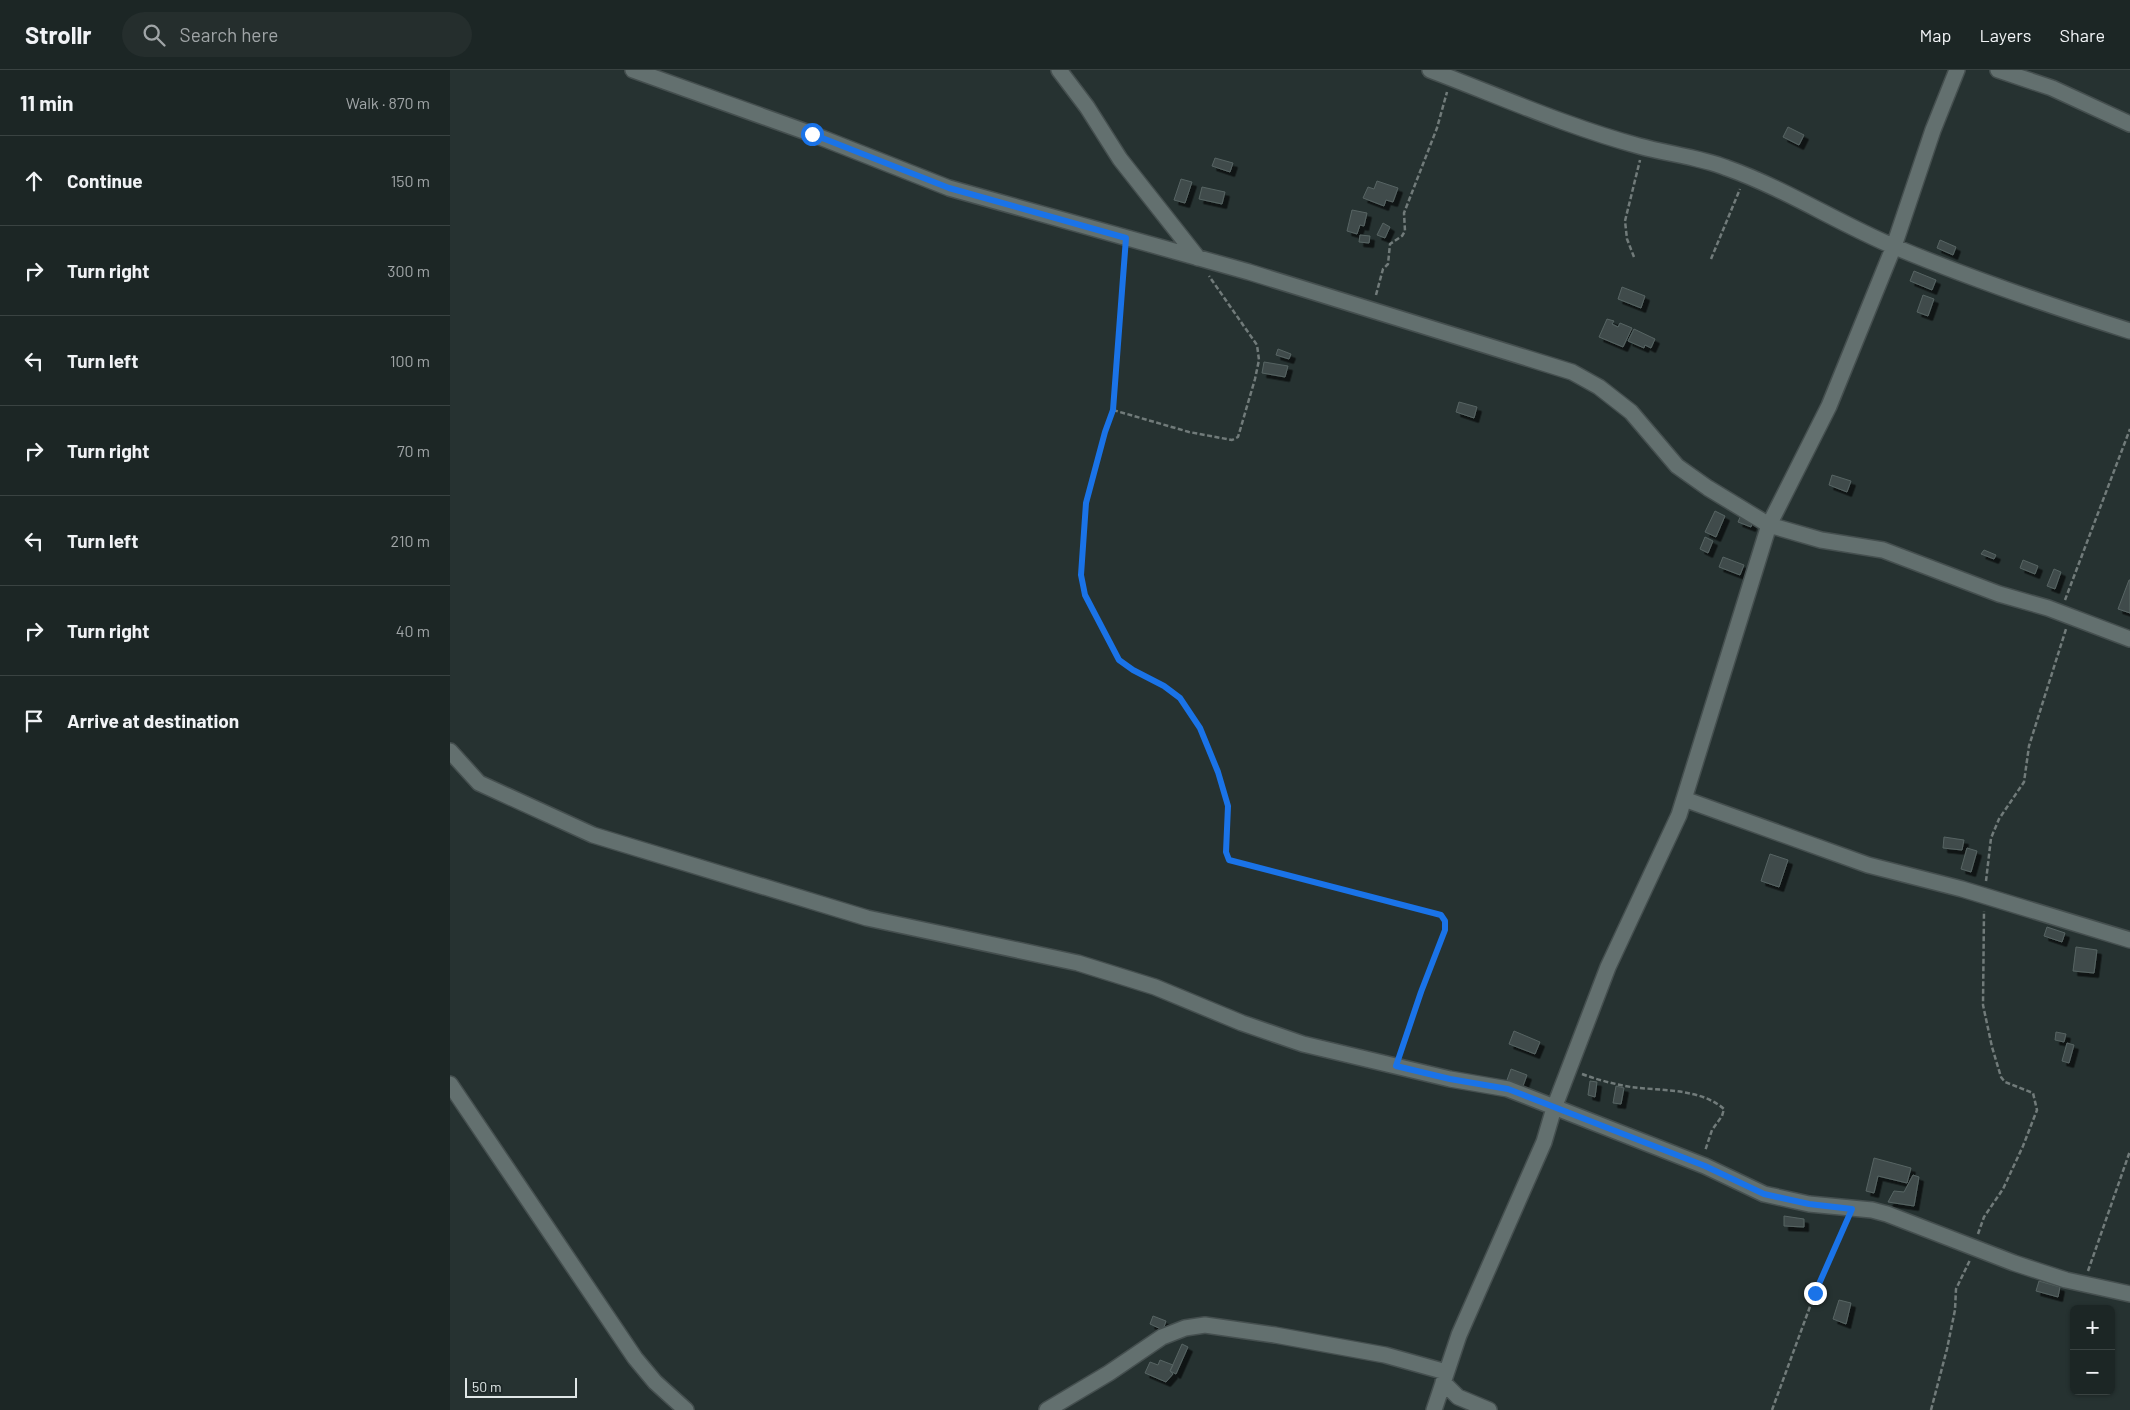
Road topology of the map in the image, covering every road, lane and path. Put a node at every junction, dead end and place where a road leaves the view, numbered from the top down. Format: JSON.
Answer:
{"nodes":[{"id":1,"x":633,"y":70,"type":"edge"},
{"id":2,"x":1059,"y":70,"type":"edge"},
{"id":3,"x":1430,"y":70,"type":"edge"},
{"id":4,"x":1957,"y":70,"type":"edge"},
{"id":5,"x":1998,"y":70,"type":"edge"},
{"id":6,"x":1451,"y":78,"type":"junction"},
{"id":7,"x":2130,"y":124,"type":"edge"},
{"id":8,"x":1640,"y":147,"type":"junction"},
{"id":9,"x":1752,"y":178,"type":"junction"},
{"id":10,"x":1126,"y":238,"type":"junction"},
{"id":11,"x":1894,"y":246,"type":"junction"},
{"id":12,"x":1634,"y":257,"type":"dead end"},
{"id":13,"x":1198,"y":258,"type":"junction"},
{"id":14,"x":1711,"y":259,"type":"dead end"},
{"id":15,"x":1372,"y":309,"type":"junction"},
{"id":16,"x":2130,"y":331,"type":"edge"},
{"id":17,"x":1113,"y":410,"type":"junction"},
{"id":18,"x":2130,"y":429,"type":"edge"},
{"id":19,"x":1769,"y":525,"type":"junction"},
{"id":20,"x":2066,"y":614,"type":"junction"},
{"id":21,"x":2130,"y":639,"type":"edge"},
{"id":22,"x":450,"y":751,"type":"edge"},
{"id":23,"x":1684,"y":799,"type":"junction"},
{"id":24,"x":1984,"y":896,"type":"junction"},
{"id":25,"x":2130,"y":940,"type":"edge"},
{"id":26,"x":1396,"y":1066,"type":"junction"},
{"id":27,"x":1569,"y":1069,"type":"junction"},
{"id":28,"x":450,"y":1084,"type":"edge"},
{"id":29,"x":1554,"y":1108,"type":"junction"},
{"id":30,"x":2130,"y":1150,"type":"edge"},
{"id":31,"x":1701,"y":1165,"type":"junction"},
{"id":32,"x":1852,"y":1209,"type":"junction"},
{"id":33,"x":1976,"y":1249,"type":"junction"},
{"id":34,"x":2084,"y":1284,"type":"junction"},
{"id":35,"x":2130,"y":1294,"type":"edge"},
{"id":36,"x":1444,"y":1377,"type":"junction"},
{"id":37,"x":686,"y":1410,"type":"edge"},
{"id":38,"x":1047,"y":1410,"type":"edge"},
{"id":39,"x":1434,"y":1410,"type":"edge"},
{"id":40,"x":1489,"y":1410,"type":"edge"},
{"id":41,"x":1772,"y":1410,"type":"edge"},
{"id":42,"x":1931,"y":1410,"type":"edge"}],
"edges":[{"from":1,"to":10,"type":"street"},
{"from":2,"to":13,"type":"street"},
{"from":3,"to":6,"type":"street"},
{"from":4,"to":11,"type":"street"},
{"from":5,"to":7,"type":"street"},
{"from":6,"to":8,"type":"street"},
{"from":6,"to":15,"type":"path"},
{"from":8,"to":9,"type":"street"},
{"from":8,"to":12,"type":"path"},
{"from":9,"to":11,"type":"street"},
{"from":9,"to":14,"type":"path"},
{"from":10,"to":13,"type":"street"},
{"from":10,"to":17,"type":"path"},
{"from":11,"to":16,"type":"street"},
{"from":11,"to":19,"type":"street"},
{"from":13,"to":15,"type":"street"},
{"from":13,"to":17,"type":"path"},
{"from":15,"to":19,"type":"street"},
{"from":17,"to":26,"type":"path"},
{"from":18,"to":20,"type":"path"},
{"from":19,"to":20,"type":"street"},
{"from":19,"to":23,"type":"street"},
{"from":20,"to":21,"type":"street"},
{"from":20,"to":24,"type":"path"},
{"from":22,"to":26,"type":"street"},
{"from":23,"to":24,"type":"street"},
{"from":23,"to":27,"type":"street"},
{"from":24,"to":25,"type":"street"},
{"from":24,"to":33,"type":"path"},
{"from":26,"to":29,"type":"street"},
{"from":27,"to":29,"type":"street"},
{"from":27,"to":31,"type":"path"},
{"from":28,"to":37,"type":"street"},
{"from":29,"to":31,"type":"street"},
{"from":29,"to":36,"type":"street"},
{"from":30,"to":34,"type":"path"},
{"from":31,"to":32,"type":"street"},
{"from":32,"to":33,"type":"street"},
{"from":32,"to":41,"type":"path"},
{"from":33,"to":34,"type":"street"},
{"from":33,"to":42,"type":"path"},
{"from":34,"to":35,"type":"street"},
{"from":36,"to":38,"type":"street"},
{"from":36,"to":39,"type":"street"},
{"from":36,"to":40,"type":"street"}]}
